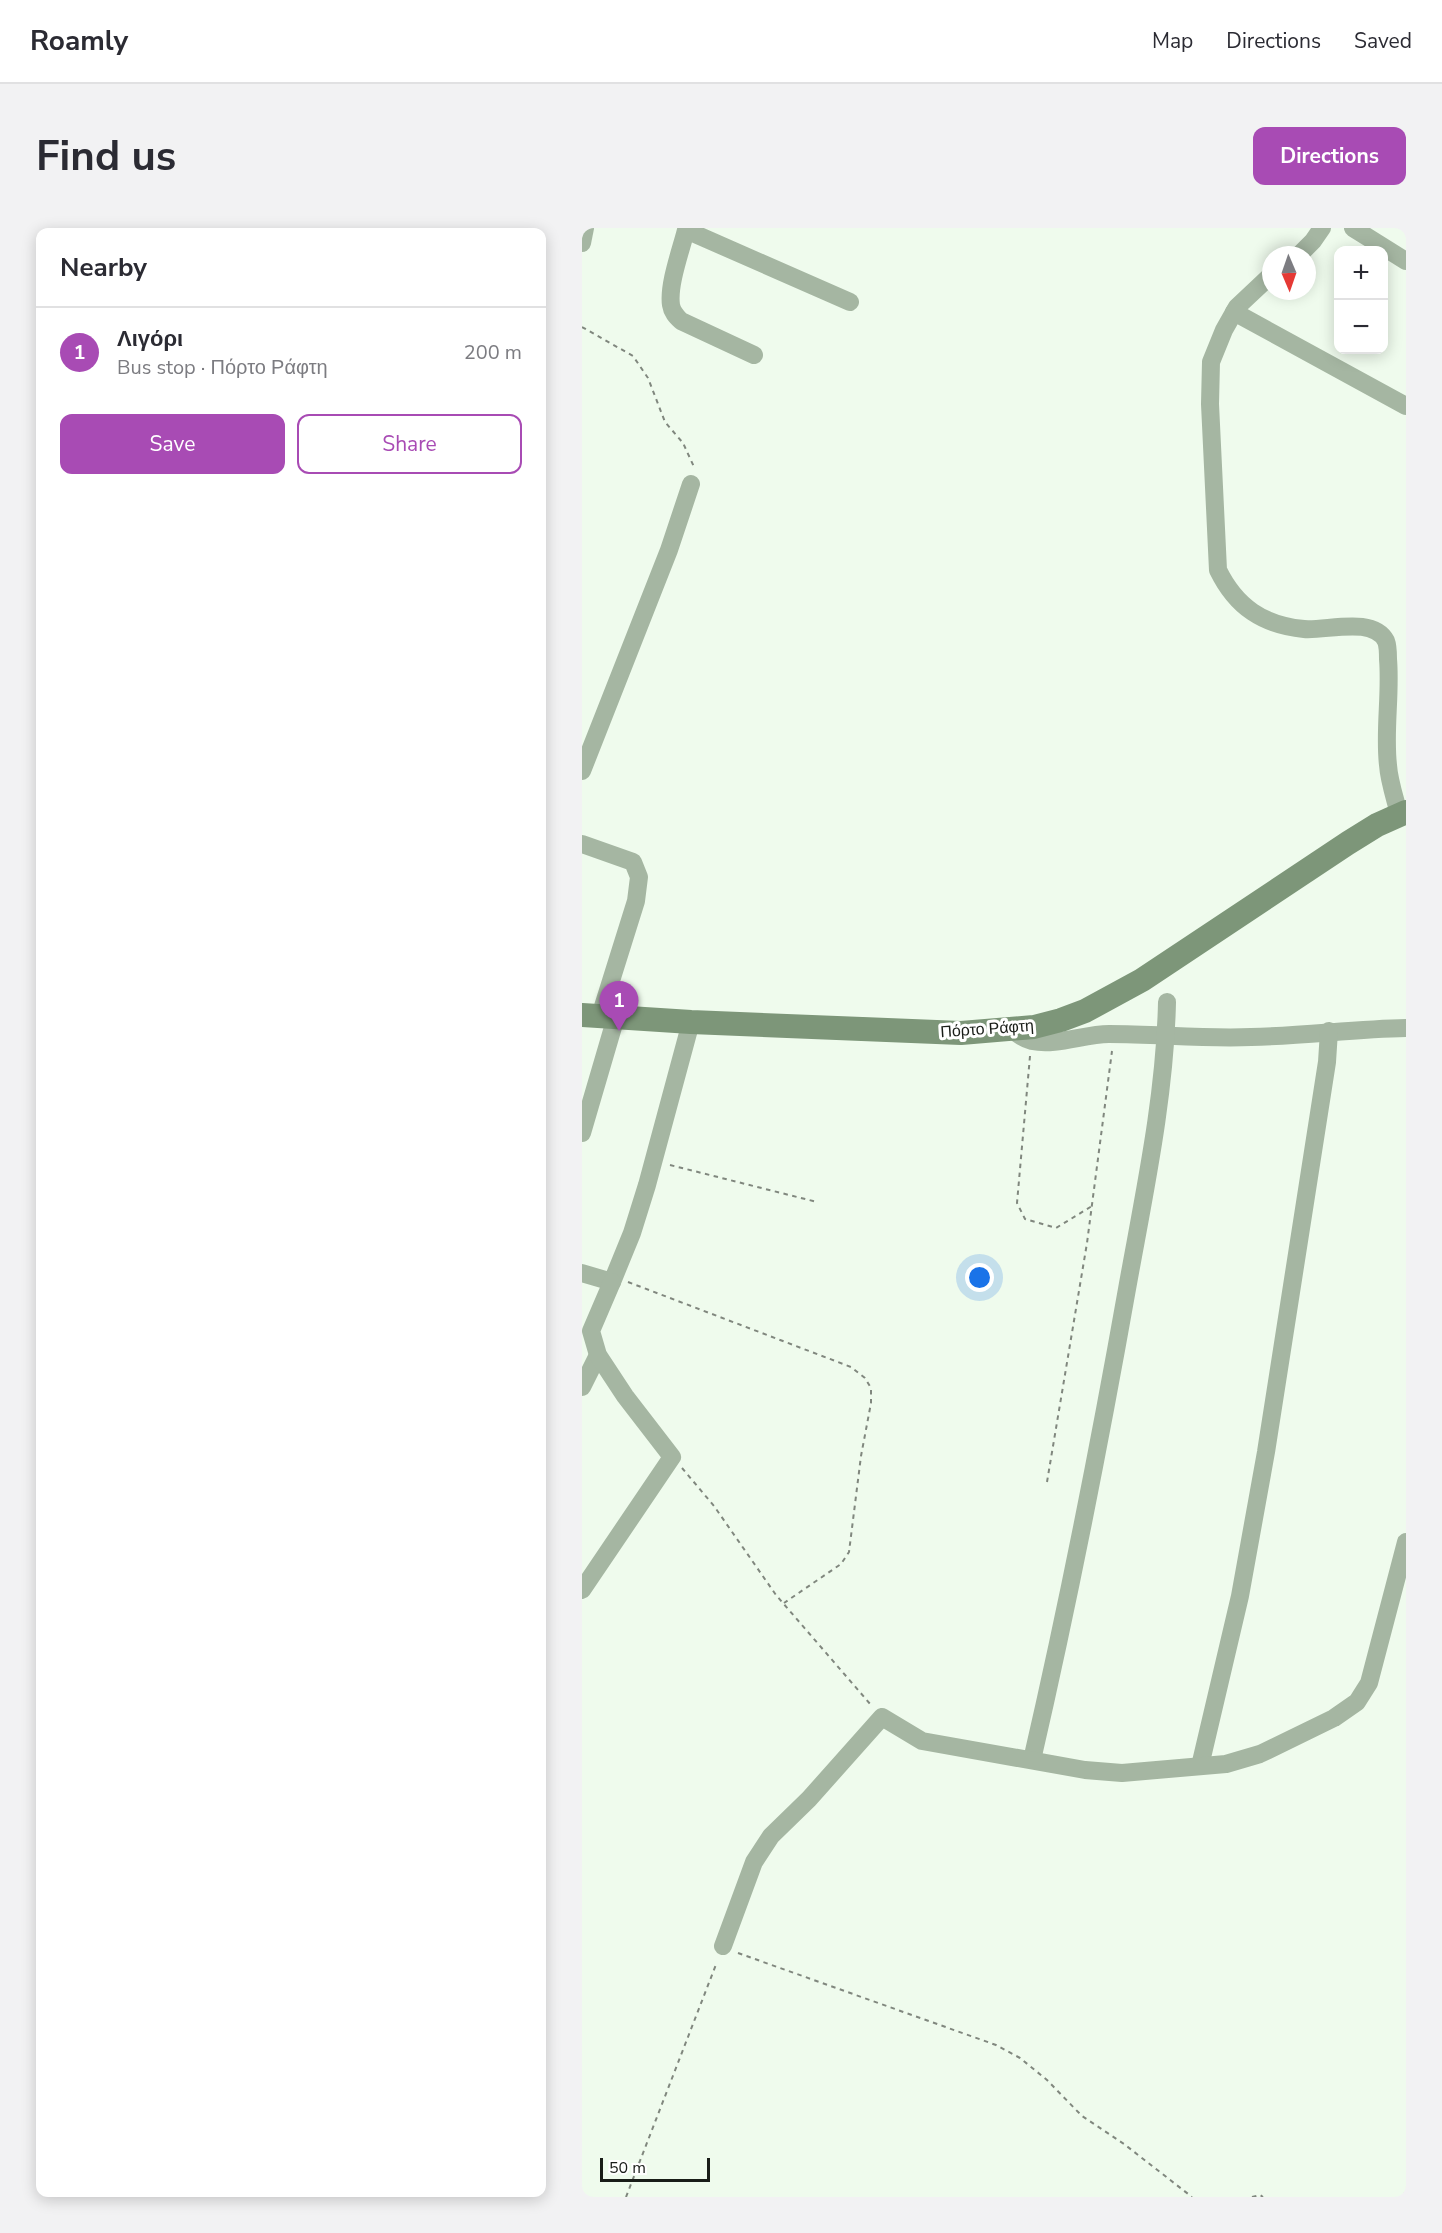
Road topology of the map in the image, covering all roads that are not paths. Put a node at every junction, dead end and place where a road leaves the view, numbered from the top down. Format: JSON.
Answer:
{"nodes":[{"id":1,"x":585,"y":228,"type":"edge"},
{"id":2,"x":1322,"y":228,"type":"edge"},
{"id":3,"x":1353,"y":228,"type":"edge"},
{"id":4,"x":685,"y":229,"type":"edge"},
{"id":5,"x":582,"y":243,"type":"edge"},
{"id":6,"x":1308,"y":246,"type":"edge"},
{"id":7,"x":1406,"y":261,"type":"edge"},
{"id":8,"x":1262,"y":284,"type":"edge"},
{"id":9,"x":850,"y":302,"type":"dead end"},
{"id":10,"x":1234,"y":312,"type":"junction"},
{"id":11,"x":754,"y":355,"type":"dead end"},
{"id":12,"x":1406,"y":406,"type":"edge"},
{"id":13,"x":691,"y":484,"type":"road end"},
{"id":14,"x":582,"y":771,"type":"edge"},
{"id":15,"x":1403,"y":813,"type":"edge"},
{"id":16,"x":582,"y":844,"type":"edge"},
{"id":17,"x":1167,"y":1002,"type":"dead end"},
{"id":18,"x":1094,"y":1006,"type":"junction"},
{"id":19,"x":600,"y":1016,"type":"edge"},
{"id":20,"x":691,"y":1022,"type":"junction"},
{"id":21,"x":1406,"y":1028,"type":"edge"},
{"id":22,"x":1329,"y":1031,"type":"junction"},
{"id":23,"x":1107,"y":1034,"type":"junction"},
{"id":24,"x":1022,"y":1035,"type":"junction"},
{"id":25,"x":1166,"y":1037,"type":"junction"},
{"id":26,"x":582,"y":1133,"type":"edge"},
{"id":27,"x":582,"y":1273,"type":"edge"},
{"id":28,"x":613,"y":1279,"type":"junction"},
{"id":29,"x":590,"y":1345,"type":"edge"},
{"id":30,"x":582,"y":1387,"type":"edge"},
{"id":31,"x":1406,"y":1542,"type":"edge"},
{"id":32,"x":582,"y":1590,"type":"edge"},
{"id":33,"x":1032,"y":1760,"type":"junction"},
{"id":34,"x":1200,"y":1766,"type":"junction"},
{"id":35,"x":723,"y":1946,"type":"road end"}],
"edges":[{"from":1,"to":5,"type":"street"},
{"from":2,"to":6,"type":"street"},
{"from":3,"to":7,"type":"street"},
{"from":4,"to":9,"type":"street"},
{"from":4,"to":11,"type":"street"},
{"from":8,"to":10,"type":"street"},
{"from":10,"to":12,"type":"street"},
{"from":10,"to":15,"type":"street"},
{"from":13,"to":14,"type":"street"},
{"from":15,"to":18,"type":"main road","name":"Πόρτο Ράφτη"},
{"from":16,"to":19,"type":"street"},
{"from":17,"to":25,"type":"street"},
{"from":18,"to":23,"type":"street"},
{"from":18,"to":24,"type":"main road","name":"Πόρτο Ράφτη"},
{"from":19,"to":20,"type":"main road","name":"Πόρτο Ράφτη"},
{"from":19,"to":26,"type":"street"},
{"from":20,"to":24,"type":"main road","name":"Πόρτο Ράφτη"},
{"from":20,"to":28,"type":"street"},
{"from":21,"to":22,"type":"street"},
{"from":22,"to":25,"type":"street"},
{"from":22,"to":34,"type":"street"},
{"from":23,"to":24,"type":"street"},
{"from":23,"to":25,"type":"street"},
{"from":25,"to":33,"type":"street"},
{"from":27,"to":28,"type":"street"},
{"from":28,"to":29,"type":"street"},
{"from":29,"to":30,"type":"street"},
{"from":29,"to":32,"type":"street"},
{"from":31,"to":34,"type":"street"},
{"from":33,"to":34,"type":"street"},
{"from":33,"to":35,"type":"street"}]}
